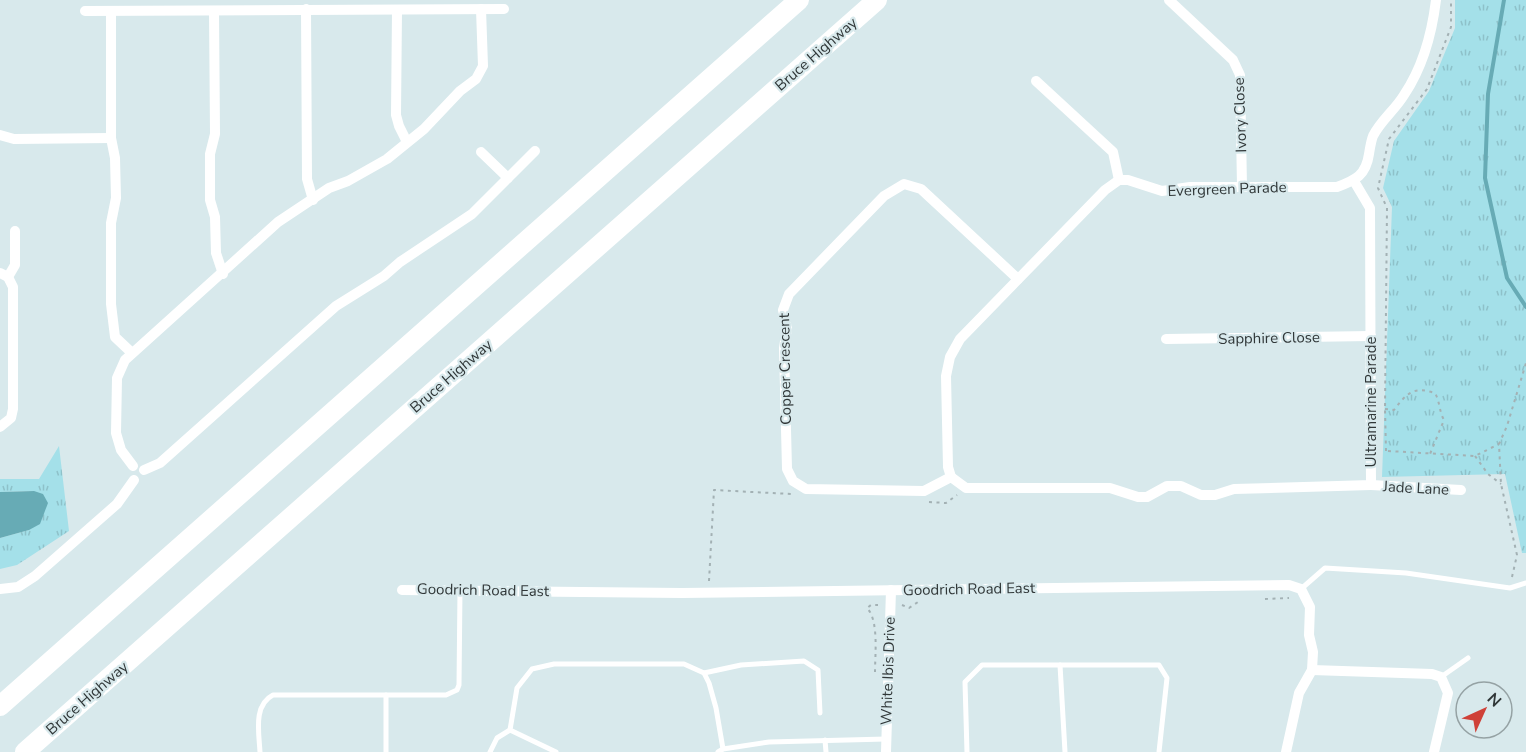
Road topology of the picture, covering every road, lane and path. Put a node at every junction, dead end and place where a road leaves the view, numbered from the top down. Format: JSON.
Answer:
{"nodes":[{"id":1,"x":799,"y":0,"type":"edge"},
{"id":2,"x":877,"y":0,"type":"edge"},
{"id":3,"x":1169,"y":0,"type":"edge"},
{"id":4,"x":1436,"y":0,"type":"edge"},
{"id":5,"x":1451,"y":0,"type":"edge"},
{"id":6,"x":306,"y":9,"type":"junction"},
{"id":7,"x":482,"y":9,"type":"junction"},
{"id":8,"x":504,"y":9,"type":"dead end"},
{"id":9,"x":214,"y":10,"type":"junction"},
{"id":10,"x":396,"y":10,"type":"junction"},
{"id":11,"x":85,"y":11,"type":"dead end"},
{"id":12,"x":111,"y":12,"type":"junction"},
{"id":13,"x":1036,"y":81,"type":"dead end"},
{"id":14,"x":0,"y":135,"type":"edge"},
{"id":15,"x":111,"y":138,"type":"junction"},
{"id":16,"x":407,"y":142,"type":"junction"},
{"id":17,"x":535,"y":151,"type":"dead end"},
{"id":18,"x":481,"y":152,"type":"dead end"},
{"id":19,"x":508,"y":178,"type":"junction"},
{"id":20,"x":1119,"y":180,"type":"junction"},
{"id":21,"x":1354,"y":181,"type":"junction"},
{"id":22,"x":1242,"y":187,"type":"junction"},
{"id":23,"x":313,"y":200,"type":"junction"},
{"id":24,"x":15,"y":231,"type":"dead end"},
{"id":25,"x":222,"y":274,"type":"junction"},
{"id":26,"x":4,"y":275,"type":"edge"},
{"id":27,"x":1018,"y":279,"type":"junction"},
{"id":28,"x":1371,"y":336,"type":"junction"},
{"id":29,"x":1166,"y":339,"type":"dead end"},
{"id":30,"x":132,"y":353,"type":"junction"},
{"id":31,"x":1526,"y":363,"type":"edge"},
{"id":32,"x":1385,"y":409,"type":"junction"},
{"id":33,"x":0,"y":427,"type":"edge"},
{"id":34,"x":1499,"y":444,"type":"junction"},
{"id":35,"x":1386,"y":451,"type":"junction"},
{"id":36,"x":1430,"y":454,"type":"junction"},
{"id":37,"x":1475,"y":456,"type":"junction"},
{"id":38,"x":1370,"y":462,"type":"junction"},
{"id":39,"x":132,"y":466,"type":"junction"},
{"id":40,"x":144,"y":470,"type":"junction"},
{"id":41,"x":951,"y":477,"type":"junction"},
{"id":42,"x":134,"y":480,"type":"junction"},
{"id":43,"x":1501,"y":484,"type":"junction"},
{"id":44,"x":1371,"y":485,"type":"junction"},
{"id":45,"x":966,"y":488,"type":"junction"},
{"id":46,"x":1461,"y":490,"type":"dead end"},
{"id":47,"x":793,"y":494,"type":"dead end"},
{"id":48,"x":922,"y":502,"type":"dead end"},
{"id":49,"x":1526,"y":583,"type":"edge"},
{"id":50,"x":1510,"y":588,"type":"junction"},
{"id":51,"x":0,"y":589,"type":"edge"},
{"id":52,"x":1301,"y":589,"type":"junction"},
{"id":53,"x":402,"y":590,"type":"dead end"},
{"id":54,"x":460,"y":590,"type":"junction"},
{"id":55,"x":891,"y":590,"type":"junction"},
{"id":56,"x":708,"y":592,"type":"junction"},
{"id":57,"x":1265,"y":598,"type":"dead end"},
{"id":58,"x":924,"y":600,"type":"dead end"},
{"id":59,"x":891,"y":605,"type":"junction"},
{"id":60,"x":1468,"y":658,"type":"dead end"},
{"id":61,"x":1060,"y":665,"type":"junction"},
{"id":62,"x":1312,"y":670,"type":"junction"},
{"id":63,"x":704,"y":673,"type":"junction"},
{"id":64,"x":1440,"y":677,"type":"junction"},
{"id":65,"x":875,"y":682,"type":"dead end"},
{"id":66,"x":386,"y":695,"type":"junction"},
{"id":67,"x":0,"y":706,"type":"edge"},
{"id":68,"x":820,"y":713,"type":"dead end"},
{"id":69,"x":510,"y":730,"type":"junction"},
{"id":70,"x":886,"y":739,"type":"junction"},
{"id":71,"x":825,"y":740,"type":"junction"},
{"id":72,"x":720,"y":751,"type":"edge"},
{"id":73,"x":26,"y":752,"type":"edge"},
{"id":74,"x":260,"y":752,"type":"edge"},
{"id":75,"x":386,"y":752,"type":"edge"},
{"id":76,"x":490,"y":752,"type":"edge"},
{"id":77,"x":556,"y":752,"type":"edge"},
{"id":78,"x":826,"y":752,"type":"edge"},
{"id":79,"x":886,"y":752,"type":"edge"},
{"id":80,"x":967,"y":752,"type":"edge"},
{"id":81,"x":1065,"y":752,"type":"edge"},
{"id":82,"x":1159,"y":752,"type":"edge"},
{"id":83,"x":1286,"y":752,"type":"edge"},
{"id":84,"x":1434,"y":752,"type":"edge"}],
"edges":[{"from":1,"to":67,"type":"highway"},
{"from":2,"to":73,"type":"highway","name":"Bruce Highway"},
{"from":3,"to":22,"type":"street","name":"Ivory Close"},
{"from":4,"to":21,"type":"street"},
{"from":5,"to":32,"type":"path"},
{"from":6,"to":9,"type":"street"},
{"from":6,"to":10,"type":"street"},
{"from":6,"to":23,"type":"street"},
{"from":7,"to":8,"type":"street"},
{"from":7,"to":10,"type":"street"},
{"from":7,"to":16,"type":"street"},
{"from":9,"to":12,"type":"street"},
{"from":9,"to":25,"type":"street"},
{"from":10,"to":16,"type":"street"},
{"from":11,"to":12,"type":"street"},
{"from":12,"to":15,"type":"street"},
{"from":13,"to":20,"type":"street"},
{"from":14,"to":15,"type":"street"},
{"from":15,"to":30,"type":"street"},
{"from":16,"to":23,"type":"street"},
{"from":17,"to":19,"type":"street"},
{"from":18,"to":19,"type":"street"},
{"from":19,"to":40,"type":"street"},
{"from":20,"to":22,"type":"street","name":"Evergreen Parade"},
{"from":20,"to":27,"type":"street"},
{"from":21,"to":22,"type":"street","name":"Evergreen Parade"},
{"from":21,"to":28,"type":"street","name":"Ultramarine Parade"},
{"from":23,"to":25,"type":"street"},
{"from":24,"to":26,"type":"street"},
{"from":25,"to":30,"type":"street"},
{"from":26,"to":33,"type":"street"},
{"from":27,"to":41,"type":"street"},
{"from":27,"to":41,"type":"street","name":"Copper Crescent"},
{"from":28,"to":29,"type":"street","name":"Sapphire Close"},
{"from":28,"to":38,"type":"street","name":"Ultramarine Parade"},
{"from":30,"to":39,"type":"street"},
{"from":31,"to":34,"type":"path"},
{"from":32,"to":35,"type":"path"},
{"from":32,"to":36,"type":"path"},
{"from":34,"to":37,"type":"path"},
{"from":34,"to":43,"type":"path"},
{"from":35,"to":36,"type":"path"},
{"from":35,"to":38,"type":"path"},
{"from":36,"to":37,"type":"path"},
{"from":37,"to":43,"type":"path"},
{"from":38,"to":44,"type":"street","name":"Ultramarine Parade"},
{"from":39,"to":40,"type":"street"},
{"from":39,"to":42,"type":"street"},
{"from":40,"to":42,"type":"street"},
{"from":41,"to":45,"type":"street"},
{"from":42,"to":51,"type":"street"},
{"from":43,"to":50,"type":"path"},
{"from":44,"to":45,"type":"street","name":"Ultramarine Parade"},
{"from":44,"to":46,"type":"street","name":"Jade Lane"},
{"from":45,"to":48,"type":"path"},
{"from":47,"to":56,"type":"path"},
{"from":49,"to":50,"type":"lane"},
{"from":50,"to":52,"type":"lane"},
{"from":52,"to":55,"type":"street","name":"Goodrich Road East"},
{"from":52,"to":57,"type":"path"},
{"from":52,"to":62,"type":"street"},
{"from":53,"to":54,"type":"street","name":"Goodrich Road East"},
{"from":54,"to":56,"type":"street","name":"Goodrich Road East"},
{"from":54,"to":66,"type":"lane"},
{"from":55,"to":56,"type":"street","name":"Goodrich Road East"},
{"from":55,"to":59,"type":"street","name":"White Ibis Drive"},
{"from":58,"to":59,"type":"path"},
{"from":59,"to":65,"type":"path"},
{"from":59,"to":70,"type":"street","name":"White Ibis Drive"},
{"from":60,"to":64,"type":"lane"},
{"from":61,"to":80,"type":"lane"},
{"from":61,"to":81,"type":"lane"},
{"from":61,"to":82,"type":"lane"},
{"from":62,"to":64,"type":"street"},
{"from":62,"to":83,"type":"street"},
{"from":63,"to":68,"type":"lane"},
{"from":63,"to":69,"type":"lane"},
{"from":63,"to":72,"type":"lane"},
{"from":64,"to":84,"type":"street"},
{"from":66,"to":74,"type":"lane"},
{"from":66,"to":75,"type":"lane"},
{"from":69,"to":76,"type":"lane"},
{"from":69,"to":77,"type":"lane"},
{"from":70,"to":71,"type":"lane"},
{"from":70,"to":79,"type":"street","name":"White Ibis Drive"},
{"from":71,"to":72,"type":"lane"},
{"from":71,"to":78,"type":"lane"}]}
